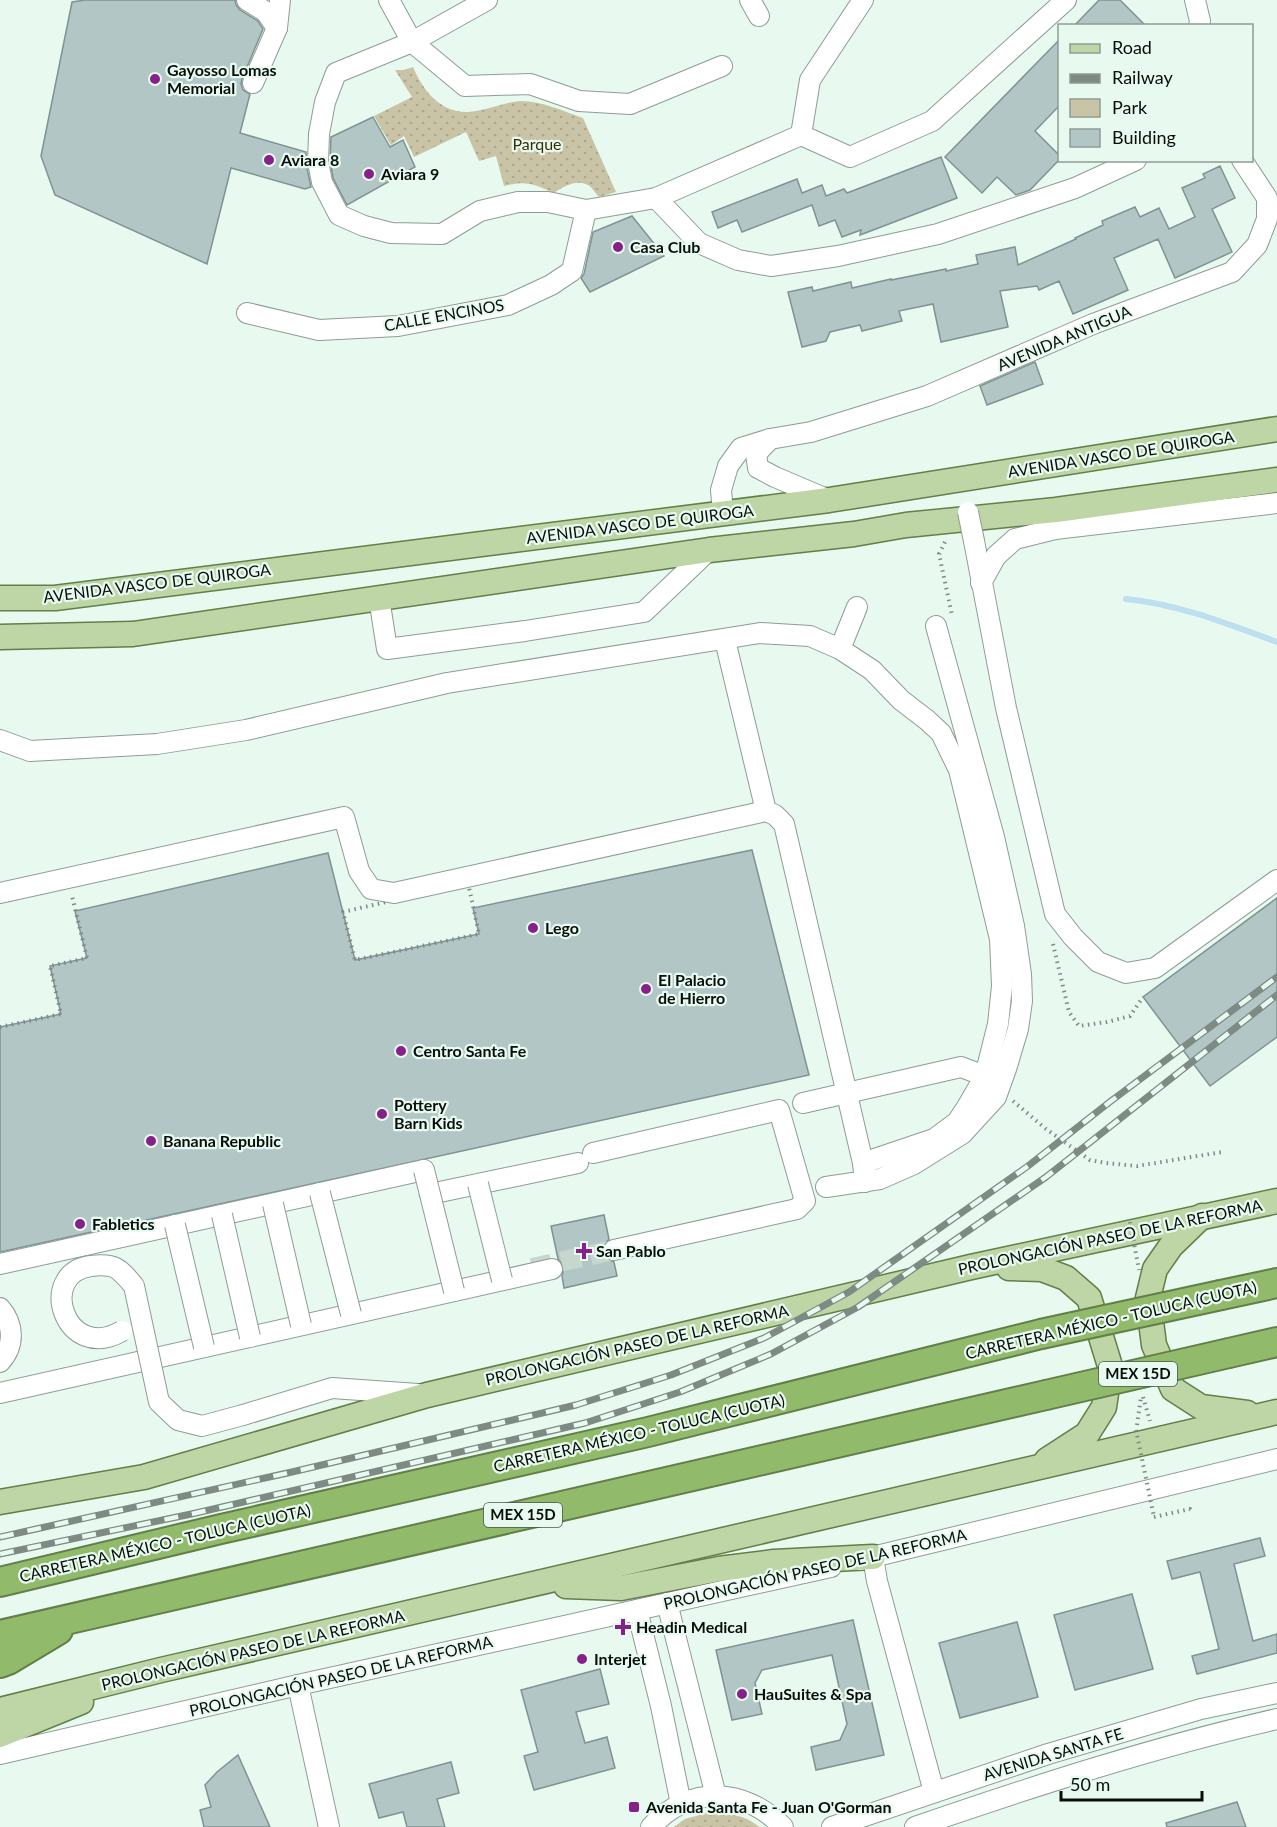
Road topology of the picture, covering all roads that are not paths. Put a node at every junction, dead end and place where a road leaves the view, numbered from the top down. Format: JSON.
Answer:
{"nodes":[{"id":1,"x":247,"y":0,"type":"edge"},
{"id":2,"x":279,"y":0,"type":"edge"},
{"id":3,"x":389,"y":0,"type":"edge"},
{"id":4,"x":487,"y":0,"type":"edge"},
{"id":5,"x":863,"y":0,"type":"edge"},
{"id":6,"x":1066,"y":0,"type":"edge"},
{"id":7,"x":1195,"y":0,"type":"edge"},
{"id":8,"x":1199,"y":24,"type":"edge"},
{"id":9,"x":277,"y":28,"type":"junction"},
{"id":10,"x":412,"y":42,"type":"junction"},
{"id":11,"x":722,"y":66,"type":"dead end"},
{"id":12,"x":253,"y":83,"type":"dead end"},
{"id":13,"x":801,"y":135,"type":"junction"},
{"id":14,"x":1132,"y":162,"type":"edge"},
{"id":15,"x":1244,"y":162,"type":"edge"},
{"id":16,"x":1272,"y":195,"type":"edge"},
{"id":17,"x":656,"y":198,"type":"junction"},
{"id":18,"x":586,"y":210,"type":"junction"},
{"id":19,"x":247,"y":313,"type":"dead end"},
{"id":20,"x":1277,"y":429,"type":"edge"},
{"id":21,"x":770,"y":439,"type":"junction"},
{"id":22,"x":1277,"y":480,"type":"edge"},
{"id":23,"x":829,"y":500,"type":"junction"},
{"id":24,"x":1277,"y":503,"type":"edge"},
{"id":25,"x":968,"y":512,"type":"dead end"},
{"id":26,"x":723,"y":513,"type":"junction"},
{"id":27,"x":709,"y":550,"type":"junction"},
{"id":28,"x":981,"y":583,"type":"junction"},
{"id":29,"x":0,"y":598,"type":"edge"},
{"id":30,"x":379,"y":598,"type":"junction"},
{"id":31,"x":857,"y":607,"type":"dead end"},
{"id":32,"x":936,"y":626,"type":"dead end"},
{"id":33,"x":0,"y":637,"type":"edge"},
{"id":34,"x":725,"y":640,"type":"junction"},
{"id":35,"x":840,"y":649,"type":"junction"},
{"id":36,"x":0,"y":741,"type":"edge"},
{"id":37,"x":766,"y":811,"type":"junction"},
{"id":38,"x":1277,"y":880,"type":"edge"},
{"id":39,"x":0,"y":893,"type":"edge"},
{"id":40,"x":985,"y":1076,"type":"junction"},
{"id":41,"x":846,"y":1093,"type":"junction"},
{"id":42,"x":999,"y":1101,"type":"junction"},
{"id":43,"x":803,"y":1103,"type":"dead end"},
{"id":44,"x":864,"y":1172,"type":"junction"},
{"id":45,"x":478,"y":1184,"type":"junction"},
{"id":46,"x":826,"y":1187,"type":"dead end"},
{"id":47,"x":320,"y":1193,"type":"junction"},
{"id":48,"x":430,"y":1194,"type":"junction"},
{"id":49,"x":1277,"y":1201,"type":"edge"},
{"id":50,"x":273,"y":1204,"type":"junction"},
{"id":51,"x":222,"y":1215,"type":"junction"},
{"id":52,"x":1202,"y":1216,"type":"junction"},
{"id":53,"x":175,"y":1226,"type":"junction"},
{"id":54,"x":62,"y":1250,"type":"junction"},
{"id":55,"x":614,"y":1250,"type":"tunnel mouth"},
{"id":56,"x":971,"y":1267,"type":"junction"},
{"id":57,"x":2,"y":1268,"type":"edge"},
{"id":58,"x":552,"y":1269,"type":"tunnel mouth"},
{"id":59,"x":502,"y":1280,"type":"junction"},
{"id":60,"x":1277,"y":1283,"type":"edge"},
{"id":61,"x":454,"y":1291,"type":"junction"},
{"id":62,"x":0,"y":1308,"type":"edge"},
{"id":63,"x":351,"y":1314,"type":"junction"},
{"id":64,"x":0,"y":1321,"type":"edge"},
{"id":65,"x":301,"y":1325,"type":"junction"},
{"id":66,"x":250,"y":1337,"type":"junction"},
{"id":67,"x":1277,"y":1342,"type":"edge"},
{"id":68,"x":204,"y":1347,"type":"junction"},
{"id":69,"x":0,"y":1351,"type":"edge"},
{"id":70,"x":0,"y":1362,"type":"edge"},
{"id":71,"x":0,"y":1393,"type":"edge"},
{"id":72,"x":427,"y":1395,"type":"junction"},
{"id":73,"x":1270,"y":1414,"type":"edge"},
{"id":74,"x":1276,"y":1462,"type":"edge"},
{"id":75,"x":1033,"y":1469,"type":"junction"},
{"id":76,"x":0,"y":1502,"type":"edge"},
{"id":77,"x":873,"y":1557,"type":"junction"},
{"id":78,"x":0,"y":1582,"type":"edge"},
{"id":79,"x":533,"y":1585,"type":"junction"},
{"id":80,"x":667,"y":1603,"type":"junction"},
{"id":81,"x":637,"y":1610,"type":"junction"},
{"id":82,"x":82,"y":1616,"type":"junction"},
{"id":83,"x":0,"y":1635,"type":"edge"},
{"id":84,"x":0,"y":1663,"type":"edge"},
{"id":85,"x":161,"y":1670,"type":"junction"},
{"id":86,"x":298,"y":1686,"type":"junction"},
{"id":87,"x":1277,"y":1693,"type":"edge"},
{"id":88,"x":0,"y":1710,"type":"edge"},
{"id":89,"x":1277,"y":1719,"type":"edge"},
{"id":90,"x":0,"y":1735,"type":"edge"},
{"id":91,"x":0,"y":1754,"type":"edge"},
{"id":92,"x":934,"y":1792,"type":"junction"},
{"id":93,"x":716,"y":1796,"type":"junction"},
{"id":94,"x":681,"y":1804,"type":"junction"},
{"id":95,"x":328,"y":1827,"type":"edge"},
{"id":96,"x":651,"y":1827,"type":"edge"},
{"id":97,"x":783,"y":1827,"type":"edge"},
{"id":98,"x":832,"y":1827,"type":"edge"},
{"id":99,"x":915,"y":1827,"type":"edge"}],
"edges":[{"from":1,"to":9,"type":"street"},
{"from":2,"to":9,"type":"street"},
{"from":3,"to":10,"type":"street"},
{"from":4,"to":10,"type":"street"},
{"from":5,"to":13,"type":"street"},
{"from":6,"to":13,"type":"street"},
{"from":7,"to":8,"type":"street"},
{"from":9,"to":12,"type":"street"},
{"from":10,"to":11,"type":"street"},
{"from":10,"to":18,"type":"street"},
{"from":13,"to":17,"type":"street"},
{"from":14,"to":17,"type":"street"},
{"from":15,"to":16,"type":"street","name":"AVENIDA ANTIGUA"},
{"from":16,"to":21,"type":"street","name":"AVENIDA ANTIGUA"},
{"from":17,"to":18,"type":"street"},
{"from":18,"to":19,"type":"street","name":"CALLE ENCINOS"},
{"from":20,"to":23,"type":"main road","name":"AVENIDA VASCO DE QUIROGA"},
{"from":21,"to":23,"type":"street"},
{"from":21,"to":26,"type":"street","name":"AVENIDA ANTIGUA"},
{"from":22,"to":27,"type":"main road","name":"AVENIDA VASCO DE QUIROGA"},
{"from":23,"to":26,"type":"main road","name":"AVENIDA VASCO DE QUIROGA"},
{"from":24,"to":28,"type":"street"},
{"from":25,"to":28,"type":"street","bridge":true},
{"from":26,"to":29,"type":"main road","name":"AVENIDA VASCO DE QUIROGA"},
{"from":27,"to":30,"type":"main road","name":"AVENIDA VASCO DE QUIROGA"},
{"from":27,"to":30,"type":"street"},
{"from":28,"to":38,"type":"street"},
{"from":30,"to":33,"type":"main road","name":"AVENIDA VASCO DE QUIROGA"},
{"from":31,"to":35,"type":"street"},
{"from":32,"to":42,"type":"street"},
{"from":34,"to":35,"type":"street"},
{"from":34,"to":36,"type":"street"},
{"from":34,"to":37,"type":"street"},
{"from":35,"to":40,"type":"street"},
{"from":37,"to":39,"type":"street"},
{"from":37,"to":41,"type":"street"},
{"from":40,"to":41,"type":"street"},
{"from":40,"to":42,"type":"street"},
{"from":40,"to":44,"type":"street"},
{"from":41,"to":43,"type":"street"},
{"from":41,"to":44,"type":"street"},
{"from":42,"to":44,"type":"street"},
{"from":44,"to":46,"type":"street"},
{"from":45,"to":48,"type":"street"},
{"from":45,"to":55,"type":"street"},
{"from":45,"to":59,"type":"street","bridge":true},
{"from":47,"to":48,"type":"street","bridge":true},
{"from":47,"to":50,"type":"street"},
{"from":47,"to":63,"type":"street","bridge":true},
{"from":48,"to":61,"type":"street","bridge":true},
{"from":49,"to":52,"type":"main road","name":"PROLONGACIÓN PASEO DE LA REFORMA"},
{"from":50,"to":51,"type":"street"},
{"from":50,"to":65,"type":"street","bridge":true},
{"from":51,"to":53,"type":"street"},
{"from":51,"to":66,"type":"street","bridge":true},
{"from":52,"to":56,"type":"main road","name":"PROLONGACIÓN PASEO DE LA REFORMA"},
{"from":52,"to":73,"type":"main road"},
{"from":53,"to":54,"type":"street"},
{"from":53,"to":68,"type":"street","bridge":true},
{"from":54,"to":57,"type":"street"},
{"from":54,"to":72,"type":"street","bridge":true},
{"from":56,"to":72,"type":"main road","name":"PROLONGACIÓN PASEO DE LA REFORMA"},
{"from":56,"to":75,"type":"main road"},
{"from":58,"to":59,"type":"street"},
{"from":59,"to":61,"type":"street"},
{"from":60,"to":78,"type":"highway","name":"CARRETERA MÉXICO - TOLUCA (CUOTA)","bridge":true},
{"from":61,"to":63,"type":"street"},
{"from":62,"to":70,"type":"street"},
{"from":63,"to":65,"type":"street"},
{"from":64,"to":69,"type":"street"},
{"from":65,"to":66,"type":"street"},
{"from":66,"to":68,"type":"street"},
{"from":67,"to":82,"type":"highway","number":"MEX 15D","bridge":true},
{"from":68,"to":71,"type":"street"},
{"from":72,"to":76,"type":"main road","name":"PROLONGACIÓN PASEO DE LA REFORMA"},
{"from":73,"to":75,"type":"main road","name":"PROLONGACIÓN PASEO DE LA REFORMA"},
{"from":74,"to":77,"type":"street","name":"PROLONGACIÓN PASEO DE LA REFORMA"},
{"from":75,"to":79,"type":"main road","name":"PROLONGACIÓN PASEO DE LA REFORMA"},
{"from":77,"to":79,"type":"main road"},
{"from":77,"to":80,"type":"street","name":"PROLONGACIÓN PASEO DE LA REFORMA"},
{"from":77,"to":92,"type":"street"},
{"from":79,"to":85,"type":"main road","name":"PROLONGACIÓN PASEO DE LA REFORMA"},
{"from":80,"to":81,"type":"street","name":"PROLONGACIÓN PASEO DE LA REFORMA"},
{"from":80,"to":93,"type":"street"},
{"from":81,"to":86,"type":"street","name":"PROLONGACIÓN PASEO DE LA REFORMA"},
{"from":81,"to":94,"type":"street"},
{"from":82,"to":83,"type":"highway","number":"MEX 15D"},
{"from":82,"to":84,"type":"highway"},
{"from":85,"to":88,"type":"main road","name":"PROLONGACIÓN PASEO DE LA REFORMA"},
{"from":85,"to":90,"type":"main road"},
{"from":86,"to":91,"type":"street","name":"PROLONGACIÓN PASEO DE LA REFORMA"},
{"from":86,"to":95,"type":"street"},
{"from":87,"to":92,"type":"street","name":"AVENIDA SANTA FE"},
{"from":89,"to":99,"type":"street","name":"AVENIDA SANTA FE"},
{"from":92,"to":98,"type":"street","name":"AVENIDA SANTA FE"},
{"from":93,"to":94,"type":"street"},
{"from":93,"to":97,"type":"street"},
{"from":94,"to":96,"type":"street"}]}
